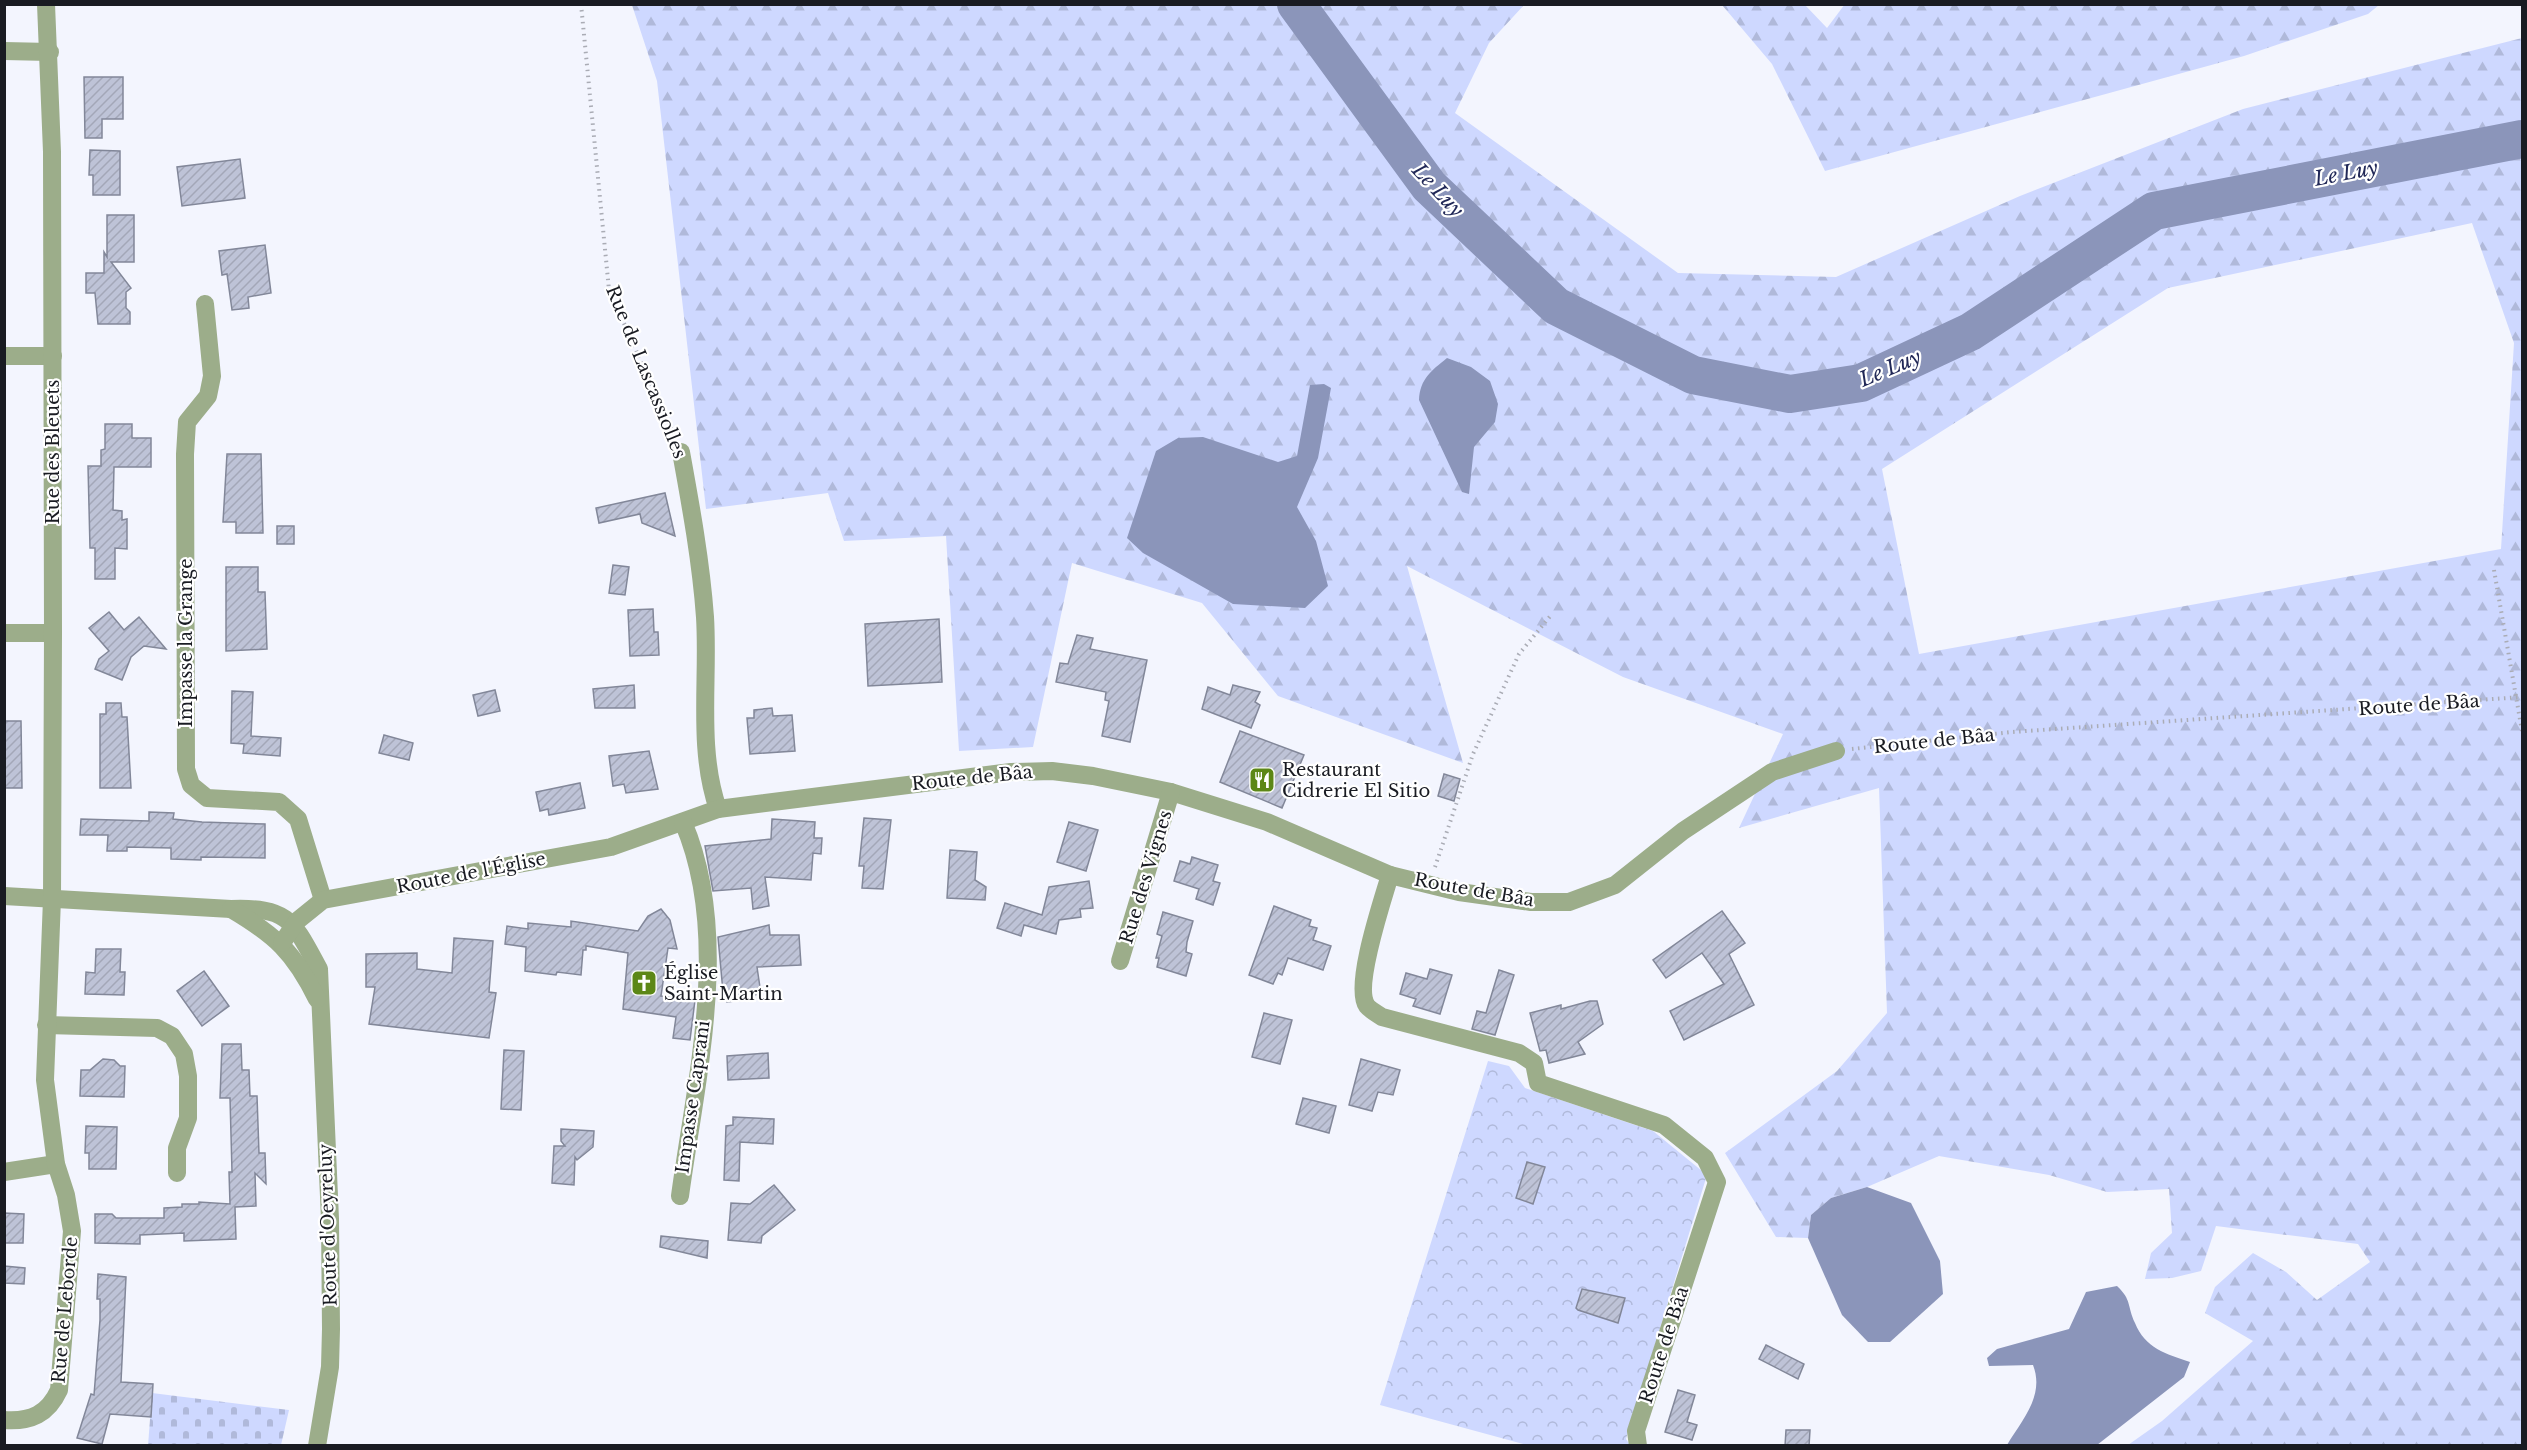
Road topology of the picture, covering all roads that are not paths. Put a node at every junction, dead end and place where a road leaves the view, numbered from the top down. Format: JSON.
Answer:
{"nodes":[{"id":1,"x":46,"y":4,"type":"edge"},
{"id":2,"x":4,"y":51,"type":"edge"},
{"id":3,"x":50,"y":52,"type":"junction"},
{"id":4,"x":205,"y":304,"type":"dead end"},
{"id":5,"x":4,"y":356,"type":"edge"},
{"id":6,"x":53,"y":356,"type":"junction"},
{"id":7,"x":681,"y":452,"type":"road end"},
{"id":8,"x":4,"y":633,"type":"edge"},
{"id":9,"x":53,"y":633,"type":"junction"},
{"id":10,"x":1836,"y":751,"type":"road end"},
{"id":11,"x":1171,"y":792,"type":"junction"},
{"id":12,"x":718,"y":809,"type":"junction"},
{"id":13,"x":683,"y":822,"type":"junction"},
{"id":14,"x":1390,"y":875,"type":"junction"},
{"id":15,"x":4,"y":896,"type":"edge"},
{"id":16,"x":52,"y":899,"type":"junction"},
{"id":17,"x":322,"y":900,"type":"junction"},
{"id":18,"x":231,"y":909,"type":"junction"},
{"id":19,"x":294,"y":925,"type":"junction"},
{"id":20,"x":282,"y":943,"type":"junction"},
{"id":21,"x":1120,"y":961,"type":"dead end"},
{"id":22,"x":319,"y":1004,"type":"junction"},
{"id":23,"x":46,"y":1025,"type":"junction"},
{"id":24,"x":56,"y":1164,"type":"junction"},
{"id":25,"x":4,"y":1172,"type":"edge"},
{"id":26,"x":177,"y":1173,"type":"dead end"},
{"id":27,"x":680,"y":1196,"type":"dead end"},
{"id":28,"x":4,"y":1420,"type":"edge"},
{"id":29,"x":317,"y":1446,"type":"edge"},
{"id":30,"x":1638,"y":1446,"type":"edge"}],
"edges":[{"from":1,"to":3,"type":"street","name":"Rue des Bleuets"},
{"from":2,"to":3,"type":"street"},
{"from":3,"to":6,"type":"street","name":"Rue des Bleuets"},
{"from":4,"to":17,"type":"street","name":"Impasse la Grange"},
{"from":5,"to":6,"type":"street"},
{"from":6,"to":9,"type":"street","name":"Rue des Bleuets"},
{"from":7,"to":12,"type":"street","name":"Rue de Lascassiolles"},
{"from":8,"to":9,"type":"street"},
{"from":9,"to":16,"type":"street","name":"Rue des Bleuets"},
{"from":10,"to":14,"type":"street","name":"Route de Bâa"},
{"from":11,"to":12,"type":"street","name":"Route de Bâa"},
{"from":11,"to":14,"type":"street","name":"Route de Bâa"},
{"from":11,"to":21,"type":"street","name":"Rue des Vignes"},
{"from":12,"to":13,"type":"street","name":"Route de l'Église"},
{"from":13,"to":17,"type":"street","name":"Route de l'Église"},
{"from":13,"to":27,"type":"street","name":"Impasse Caprani"},
{"from":14,"to":30,"type":"street","name":"Route de Bâa"},
{"from":15,"to":16,"type":"street"},
{"from":16,"to":18,"type":"street"},
{"from":16,"to":23,"type":"street","name":"Rue de Leborde"},
{"from":17,"to":19,"type":"street"},
{"from":18,"to":19,"type":"street"},
{"from":18,"to":20,"type":"street"},
{"from":19,"to":20,"type":"street"},
{"from":19,"to":22,"type":"street","name":"Route d'Oeyreluy"},
{"from":20,"to":22,"type":"street","name":"Route d'Oeyreluy"},
{"from":22,"to":29,"type":"street","name":"Route d'Oeyreluy"},
{"from":23,"to":24,"type":"street","name":"Rue de Leborde"},
{"from":23,"to":26,"type":"street"},
{"from":24,"to":25,"type":"street"},
{"from":24,"to":28,"type":"street","name":"Rue de Leborde"}]}
